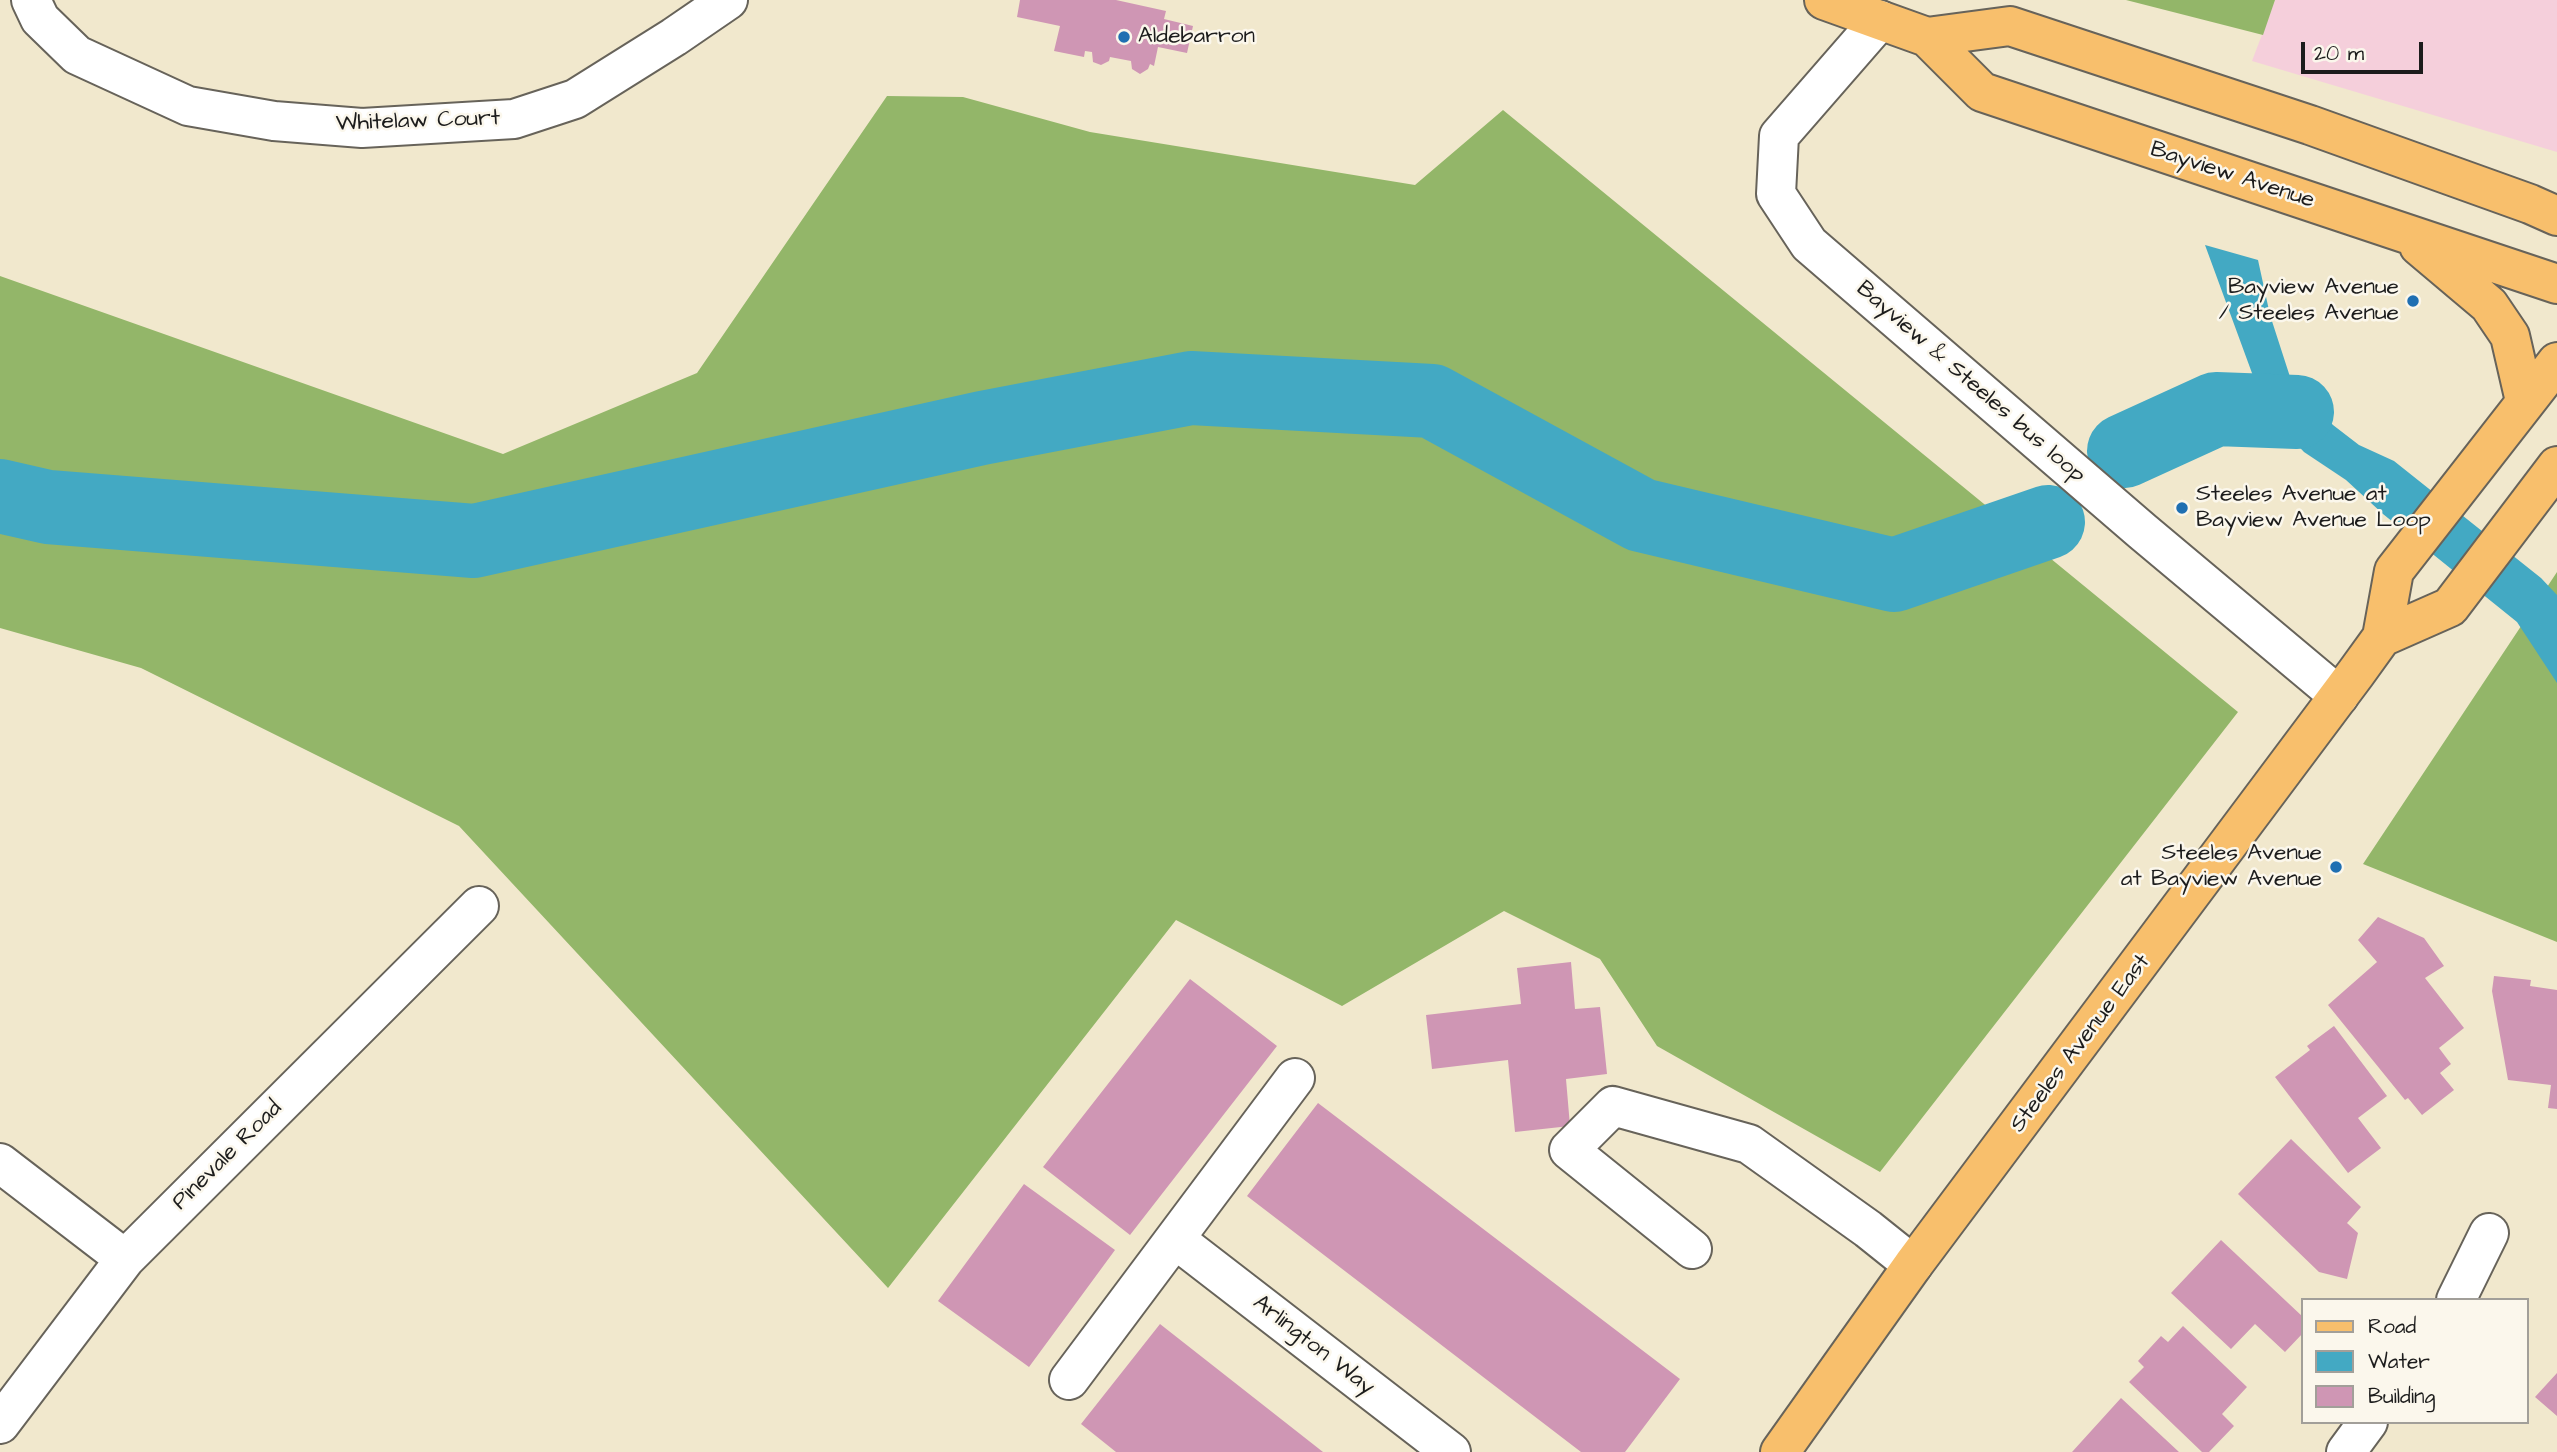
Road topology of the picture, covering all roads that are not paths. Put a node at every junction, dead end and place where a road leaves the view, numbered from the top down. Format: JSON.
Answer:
{"nodes":[{"id":1,"x":31,"y":0,"type":"edge"},
{"id":2,"x":728,"y":0,"type":"edge"},
{"id":3,"x":1824,"y":0,"type":"edge"},
{"id":4,"x":1880,"y":20,"type":"junction"},
{"id":5,"x":1927,"y":37,"type":"junction"},
{"id":6,"x":2548,"y":206,"type":"edge"},
{"id":7,"x":2398,"y":229,"type":"junction"},
{"id":8,"x":2557,"y":284,"type":"edge"},
{"id":9,"x":2557,"y":362,"type":"edge"},
{"id":10,"x":2519,"y":409,"type":"junction"},
{"id":11,"x":2557,"y":466,"type":"edge"},
{"id":12,"x":2382,"y":637,"type":"junction"},
{"id":13,"x":2339,"y":696,"type":"junction"},
{"id":14,"x":479,"y":906,"type":"dead end"},
{"id":15,"x":1295,"y":1078,"type":"dead end"},
{"id":16,"x":0,"y":1163,"type":"edge"},
{"id":17,"x":2489,"y":1233,"type":"dead end"},
{"id":18,"x":1175,"y":1239,"type":"junction"},
{"id":19,"x":1692,"y":1249,"type":"dead end"},
{"id":20,"x":125,"y":1259,"type":"junction"},
{"id":21,"x":1913,"y":1265,"type":"junction"},
{"id":22,"x":2457,"y":1298,"type":"edge"},
{"id":23,"x":1069,"y":1380,"type":"dead end"},
{"id":24,"x":0,"y":1424,"type":"edge"},
{"id":25,"x":2367,"y":1424,"type":"edge"},
{"id":26,"x":1451,"y":1452,"type":"edge"},
{"id":27,"x":1780,"y":1452,"type":"edge"},
{"id":28,"x":2346,"y":1452,"type":"edge"}],
"edges":[{"from":1,"to":2,"type":"street","name":"Whitelaw Court"},
{"from":3,"to":4,"type":"main road","name":"Bayview Avenue"},
{"from":4,"to":5,"type":"main road","name":"Bayview Avenue"},
{"from":4,"to":13,"type":"street","name":"Bayview & Steeles bus loop"},
{"from":5,"to":6,"type":"main road","name":"Bayview Avenue"},
{"from":5,"to":7,"type":"main road","name":"Bayview Avenue"},
{"from":7,"to":8,"type":"main road","name":"Bayview Avenue"},
{"from":7,"to":10,"type":"main road"},
{"from":9,"to":10,"type":"main road","name":"Steeles Avenue East"},
{"from":10,"to":12,"type":"main road","name":"Steeles Avenue East"},
{"from":11,"to":12,"type":"main road"},
{"from":12,"to":13,"type":"main road","name":"Steeles Avenue East"},
{"from":13,"to":21,"type":"main road","name":"Steeles Avenue East"},
{"from":14,"to":20,"type":"street","name":"Pinevale Road"},
{"from":15,"to":18,"type":"street"},
{"from":16,"to":20,"type":"street"},
{"from":17,"to":22,"type":"street"},
{"from":18,"to":23,"type":"street"},
{"from":18,"to":26,"type":"street","name":"Arlington Way"},
{"from":19,"to":21,"type":"street"},
{"from":20,"to":24,"type":"street","name":"Pinevale Road"},
{"from":21,"to":27,"type":"main road","name":"Steeles Avenue East"},
{"from":25,"to":28,"type":"street"}]}
